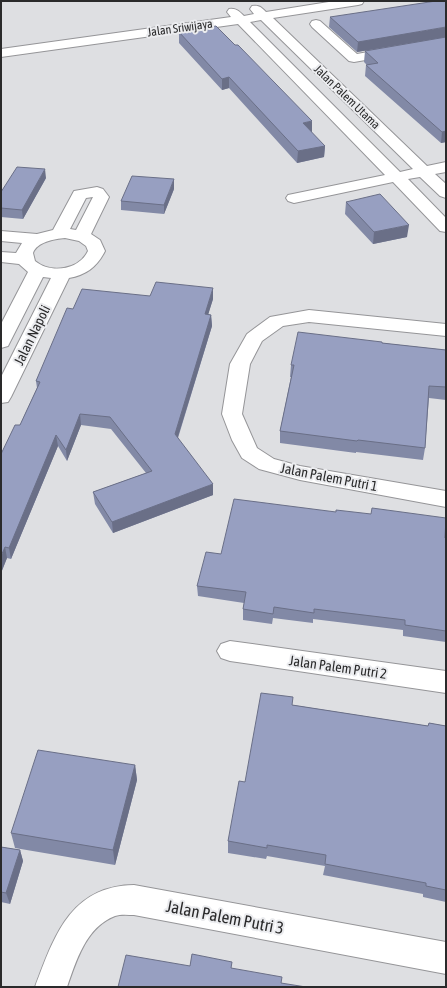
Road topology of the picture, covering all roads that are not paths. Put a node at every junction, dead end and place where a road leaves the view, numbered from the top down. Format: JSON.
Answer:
{"nodes":[{"id":1,"x":265,"y":3,"type":"dead end"},
{"id":2,"x":252,"y":5,"type":"junction"},
{"id":3,"x":355,"y":5,"type":"edge"},
{"id":4,"x":226,"y":9,"type":"joint"},
{"id":5,"x":176,"y":16,"type":"dead end"},
{"id":6,"x":266,"y":19,"type":"junction"},
{"id":7,"x":330,"y":21,"type":"dead end"},
{"id":8,"x":244,"y":23,"type":"junction"},
{"id":9,"x":8,"y":39,"type":"dead end"},
{"id":10,"x":446,"y":42,"type":"edge"},
{"id":11,"x":1,"y":52,"type":"edge"},
{"id":12,"x":446,"y":167,"type":"edge"},
{"id":13,"x":424,"y":171,"type":"junction"},
{"id":14,"x":398,"y":177,"type":"junction"},
{"id":15,"x":446,"y":193,"type":"edge"},
{"id":16,"x":294,"y":198,"type":"dead end"},
{"id":17,"x":446,"y":227,"type":"edge"},
{"id":18,"x":59,"y":234,"type":"junction"},
{"id":19,"x":1,"y":236,"type":"edge"},
{"id":20,"x":81,"y":236,"type":"junction"},
{"id":21,"x":38,"y":239,"type":"junction"},
{"id":22,"x":1,"y":257,"type":"edge"},
{"id":23,"x":32,"y":265,"type":"junction"},
{"id":24,"x":62,"y":273,"type":"junction"},
{"id":25,"x":446,"y":330,"type":"edge"},
{"id":26,"x":1,"y":342,"type":"edge"},
{"id":27,"x":1,"y":397,"type":"edge"},
{"id":28,"x":446,"y":499,"type":"edge"},
{"id":29,"x":230,"y":651,"type":"dead end"},
{"id":30,"x":446,"y":682,"type":"edge"},
{"id":31,"x":446,"y":958,"type":"edge"},
{"id":32,"x":51,"y":987,"type":"edge"}],
"edges":[{"from":1,"to":2,"type":"street","name":"Jalan Sriwijaya"},
{"from":2,"to":4,"type":"street","name":"Jalan Sriwijaya"},
{"from":2,"to":6,"type":"street","name":"Jalan Palem Utama"},
{"from":3,"to":6,"type":"street","name":"Jalan Sriwijaya"},
{"from":4,"to":8,"type":"street","name":"Jalan Palem Utama"},
{"from":5,"to":9,"type":"street","name":"Jalan Sriwijaya"},
{"from":6,"to":8,"type":"street","name":"Jalan Sriwijaya"},
{"from":6,"to":13,"type":"street","name":"Jalan Palem Utama"},
{"from":7,"to":10,"type":"street"},
{"from":8,"to":11,"type":"street","name":"Jalan Sriwijaya"},
{"from":8,"to":14,"type":"street","name":"Jalan Palem Utama"},
{"from":12,"to":13,"type":"street"},
{"from":13,"to":14,"type":"street"},
{"from":13,"to":15,"type":"street","name":"Jalan Palem Utama"},
{"from":14,"to":16,"type":"street"},
{"from":14,"to":17,"type":"street","name":"Jalan Palem Utama"},
{"from":18,"to":20,"type":"street"},
{"from":18,"to":20,"type":"street"},
{"from":18,"to":21,"type":"street"},
{"from":19,"to":21,"type":"street"},
{"from":20,"to":24,"type":"street"},
{"from":21,"to":23,"type":"street","name":"Jalan Napoli"},
{"from":22,"to":23,"type":"street"},
{"from":23,"to":24,"type":"street"},
{"from":23,"to":26,"type":"street","name":"Jalan Napoli"},
{"from":24,"to":27,"type":"street","name":"Jalan Napoli"},
{"from":25,"to":28,"type":"street","name":"Jalan Palem Putri 1"},
{"from":29,"to":30,"type":"street","name":"Jalan Palem Putri 2"},
{"from":31,"to":32,"type":"street","name":"Jalan Palem Putri 3"}]}
